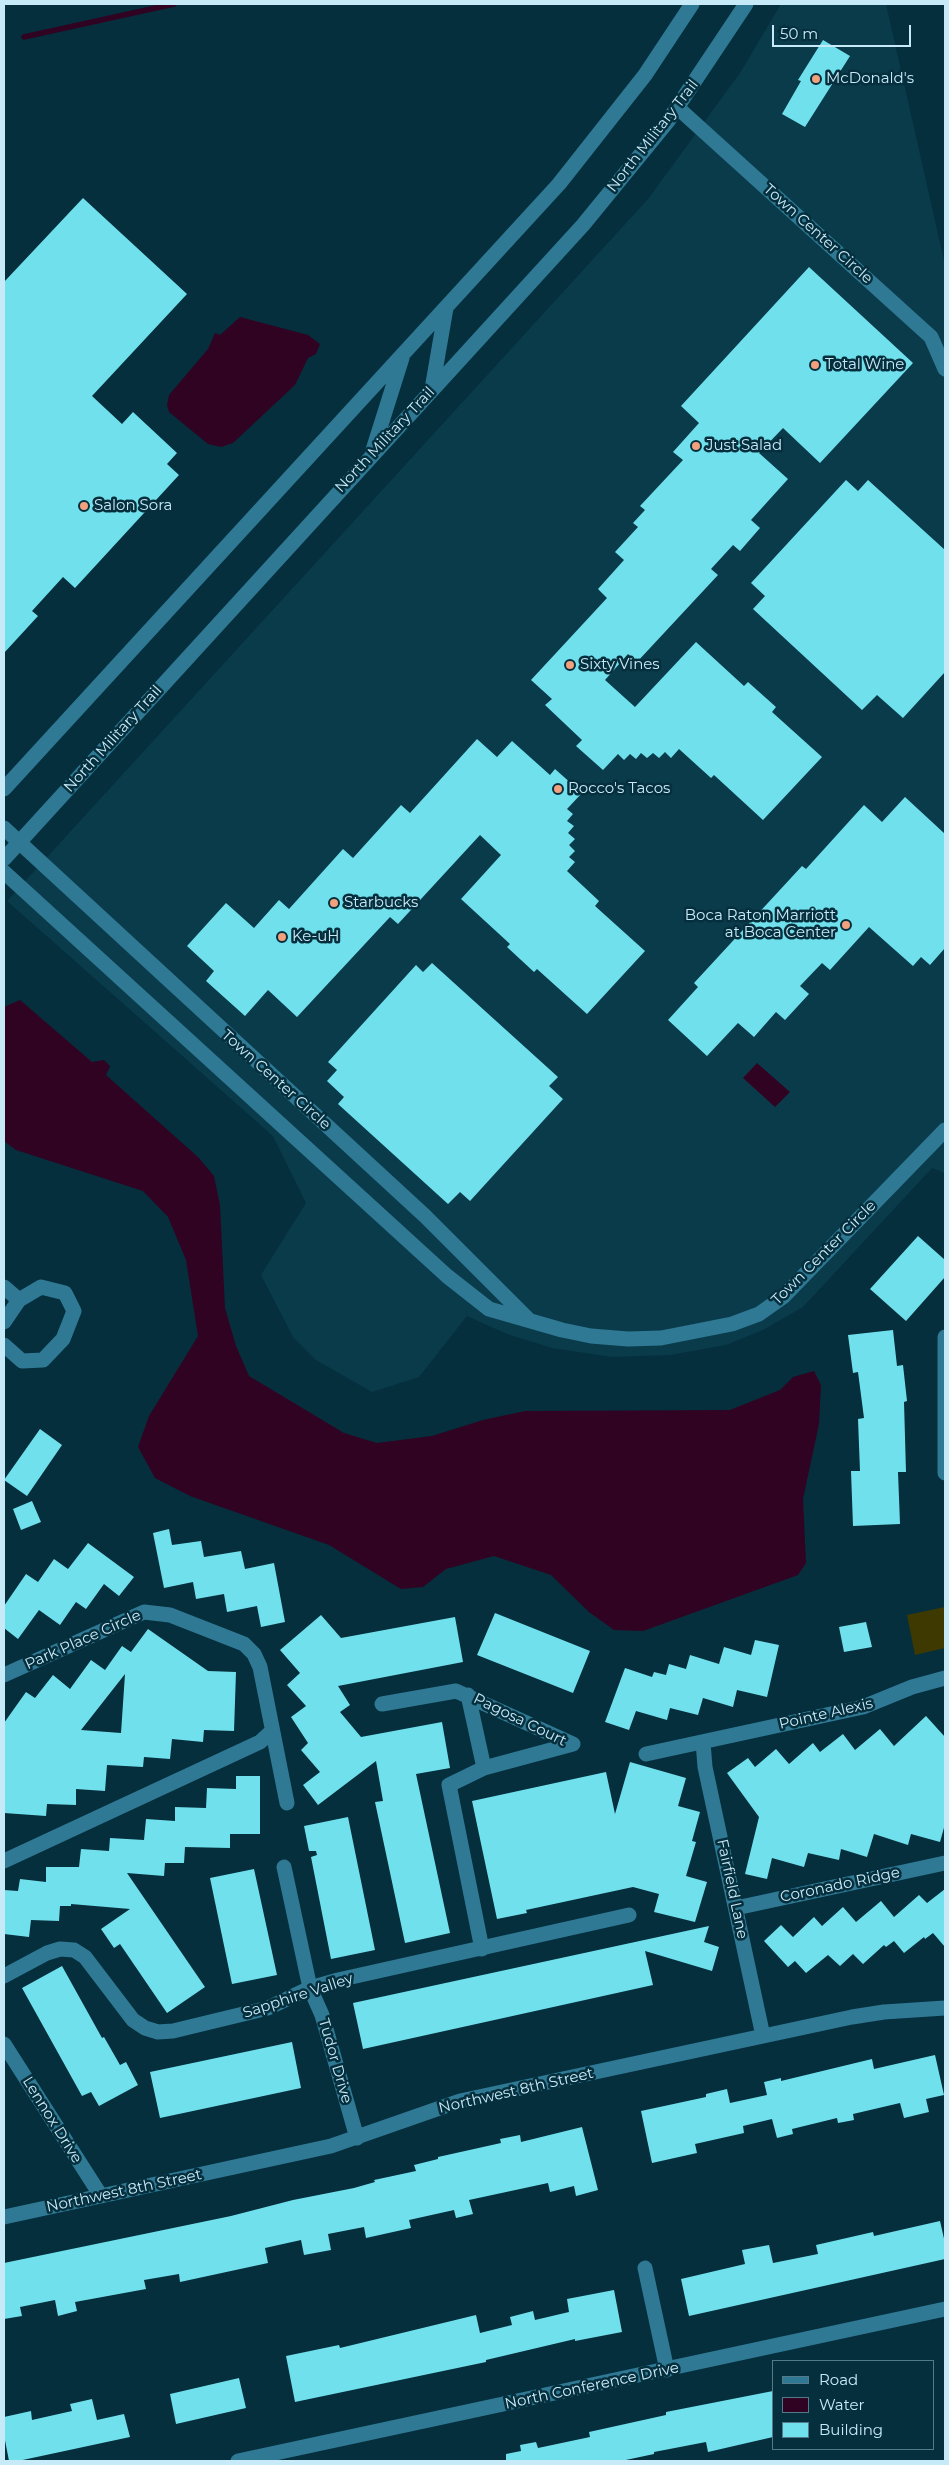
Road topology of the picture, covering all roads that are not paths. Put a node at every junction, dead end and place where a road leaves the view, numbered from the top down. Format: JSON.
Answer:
{"nodes":[{"id":1,"x":692,"y":4,"type":"edge"},
{"id":2,"x":746,"y":4,"type":"edge"},
{"id":3,"x":678,"y":108,"type":"junction"},
{"id":4,"x":446,"y":308,"type":"junction"},
{"id":5,"x":403,"y":354,"type":"junction"},
{"id":6,"x":945,"y":369,"type":"edge"},
{"id":7,"x":432,"y":389,"type":"junction"},
{"id":8,"x":372,"y":454,"type":"junction"},
{"id":9,"x":4,"y":789,"type":"edge"},
{"id":10,"x":4,"y":828,"type":"edge"},
{"id":11,"x":19,"y":842,"type":"junction"},
{"id":12,"x":4,"y":859,"type":"edge"},
{"id":13,"x":4,"y":872,"type":"edge"},
{"id":14,"x":945,"y":1130,"type":"edge"},
{"id":15,"x":4,"y":1287,"type":"edge"},
{"id":16,"x":18,"y":1300,"type":"junction"},
{"id":17,"x":530,"y":1321,"type":"junction"},
{"id":18,"x":4,"y":1322,"type":"edge"},
{"id":19,"x":945,"y":1337,"type":"edge"},
{"id":20,"x":4,"y":1345,"type":"edge"},
{"id":21,"x":945,"y":1473,"type":"edge"},
{"id":22,"x":4,"y":1675,"type":"edge"},
{"id":23,"x":945,"y":1678,"type":"edge"},
{"id":24,"x":468,"y":1695,"type":"junction"},
{"id":25,"x":382,"y":1704,"type":"dead end"},
{"id":26,"x":272,"y":1730,"type":"junction"},
{"id":27,"x":704,"y":1742,"type":"junction"},
{"id":28,"x":646,"y":1754,"type":"dead end"},
{"id":29,"x":484,"y":1768,"type":"junction"},
{"id":30,"x":287,"y":1803,"type":"dead end"},
{"id":31,"x":4,"y":1861,"type":"edge"},
{"id":32,"x":945,"y":1862,"type":"edge"},
{"id":33,"x":284,"y":1867,"type":"dead end"},
{"id":34,"x":736,"y":1908,"type":"junction"},
{"id":35,"x":629,"y":1915,"type":"dead end"},
{"id":36,"x":482,"y":1949,"type":"junction"},
{"id":37,"x":4,"y":1976,"type":"edge"},
{"id":38,"x":310,"y":1988,"type":"junction"},
{"id":39,"x":945,"y":2008,"type":"edge"},
{"id":40,"x":764,"y":2036,"type":"junction"},
{"id":41,"x":4,"y":2044,"type":"edge"},
{"id":42,"x":10,"y":2065,"type":"edge"},
{"id":43,"x":357,"y":2138,"type":"junction"},
{"id":44,"x":101,"y":2196,"type":"junction"},
{"id":45,"x":4,"y":2217,"type":"edge"},
{"id":46,"x":645,"y":2268,"type":"dead end"},
{"id":47,"x":945,"y":2309,"type":"edge"},
{"id":48,"x":668,"y":2370,"type":"junction"},
{"id":49,"x":244,"y":2461,"type":"edge"}],
"edges":[{"from":1,"to":4,"type":"street"},
{"from":2,"to":3,"type":"street","name":"North Military Trail"},
{"from":3,"to":6,"type":"street","name":"Town Center Circle"},
{"from":3,"to":7,"type":"street","name":"North Military Trail"},
{"from":4,"to":5,"type":"street"},
{"from":4,"to":7,"type":"street"},
{"from":5,"to":8,"type":"street"},
{"from":5,"to":9,"type":"street"},
{"from":7,"to":8,"type":"street","name":"North Military Trail"},
{"from":8,"to":11,"type":"street","name":"North Military Trail"},
{"from":10,"to":11,"type":"street","name":"Town Center Circle"},
{"from":11,"to":12,"type":"street","name":"North Military Trail"},
{"from":11,"to":17,"type":"street","name":"Town Center Circle"},
{"from":13,"to":17,"type":"street","name":"Town Center Circle"},
{"from":14,"to":17,"type":"street","name":"Town Center Circle"},
{"from":15,"to":16,"type":"street"},
{"from":16,"to":18,"type":"street"},
{"from":16,"to":20,"type":"street"},
{"from":19,"to":21,"type":"street"},
{"from":22,"to":26,"type":"street","name":"Park Place Circle"},
{"from":23,"to":27,"type":"street","name":"Pointe Alexis"},
{"from":24,"to":25,"type":"street","name":"Pagosa Court"},
{"from":24,"to":29,"type":"street","name":"Pagosa Court"},
{"from":24,"to":29,"type":"street","name":"Pagosa Court"},
{"from":26,"to":30,"type":"street","name":"Park Place Circle"},
{"from":26,"to":31,"type":"street"},
{"from":27,"to":28,"type":"street","name":"Pointe Alexis"},
{"from":27,"to":34,"type":"street","name":"Fairfield Lane"},
{"from":29,"to":36,"type":"street","name":"Pagosa Court"},
{"from":32,"to":34,"type":"street","name":"Coronado Ridge"},
{"from":33,"to":38,"type":"street","name":"Tudor Drive"},
{"from":34,"to":40,"type":"street","name":"Fairfield Lane"},
{"from":35,"to":36,"type":"street","name":"Sapphire Valley"},
{"from":36,"to":38,"type":"street","name":"Sapphire Valley"},
{"from":37,"to":38,"type":"street","name":"Sapphire Valley"},
{"from":38,"to":43,"type":"street","name":"Tudor Drive"},
{"from":39,"to":40,"type":"street","name":"Northwest 8th Street"},
{"from":40,"to":43,"type":"street","name":"Northwest 8th Street"},
{"from":41,"to":42,"type":"street","name":"Lennox Drive"},
{"from":42,"to":44,"type":"street","name":"Lennox Drive"},
{"from":43,"to":44,"type":"street","name":"Northwest 8th Street"},
{"from":44,"to":45,"type":"street","name":"Northwest 8th Street"},
{"from":46,"to":48,"type":"street"},
{"from":47,"to":48,"type":"street","name":"North Conference Drive"},
{"from":48,"to":49,"type":"street","name":"North Conference Drive"}]}
